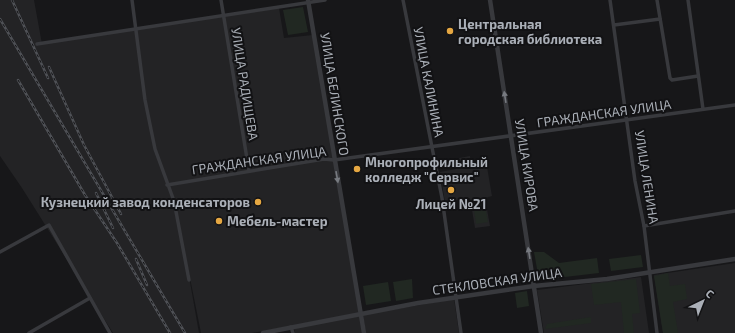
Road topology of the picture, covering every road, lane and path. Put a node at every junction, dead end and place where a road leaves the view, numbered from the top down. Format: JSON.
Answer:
{"nodes":[{"id":1,"x":132,"y":0,"type":"edge"},
{"id":2,"x":221,"y":0,"type":"edge"},
{"id":3,"x":325,"y":0,"type":"edge"},
{"id":4,"x":403,"y":0,"type":"edge"},
{"id":5,"x":490,"y":0,"type":"edge"},
{"id":6,"x":610,"y":0,"type":"edge"},
{"id":7,"x":657,"y":0,"type":"edge"},
{"id":8,"x":688,"y":0,"type":"edge"},
{"id":9,"x":309,"y":1,"type":"edge"},
{"id":10,"x":223,"y":16,"type":"junction"},
{"id":11,"x":660,"y":19,"type":"junction"},
{"id":12,"x":614,"y":25,"type":"junction"},
{"id":13,"x":137,"y":29,"type":"junction"},
{"id":14,"x":37,"y":44,"type":"dead end"},
{"id":15,"x":698,"y":76,"type":"junction"},
{"id":16,"x":735,"y":105,"type":"edge"},
{"id":17,"x":703,"y":109,"type":"junction"},
{"id":18,"x":628,"y":120,"type":"junction"},
{"id":19,"x":511,"y":136,"type":"junction"},
{"id":20,"x":432,"y":146,"type":"junction"},
{"id":21,"x":334,"y":160,"type":"junction"},
{"id":22,"x":249,"y":171,"type":"junction"},
{"id":23,"x":167,"y":184,"type":"junction"},
{"id":24,"x":735,"y":211,"type":"edge"},
{"id":25,"x":644,"y":226,"type":"junction"},
{"id":26,"x":0,"y":252,"type":"edge"},
{"id":27,"x":735,"y":259,"type":"edge"},
{"id":28,"x":649,"y":272,"type":"junction"},
{"id":29,"x":189,"y":280,"type":"dead end"},
{"id":30,"x":534,"y":286,"type":"junction"},
{"id":31,"x":456,"y":297,"type":"junction"},
{"id":32,"x":90,"y":298,"type":"junction"},
{"id":33,"x":361,"y":314,"type":"junction"},
{"id":34,"x":291,"y":327,"type":"junction"},
{"id":35,"x":29,"y":333,"type":"edge"},
{"id":36,"x":110,"y":333,"type":"edge"},
{"id":37,"x":264,"y":333,"type":"edge"},
{"id":38,"x":293,"y":333,"type":"edge"},
{"id":39,"x":364,"y":333,"type":"edge"},
{"id":40,"x":462,"y":333,"type":"edge"},
{"id":41,"x":541,"y":333,"type":"edge"},
{"id":42,"x":657,"y":333,"type":"edge"}],
"edges":[{"from":1,"to":13,"type":"street"},
{"from":2,"to":10,"type":"street","name":"УЛИЦА РАДИЩЕВА"},
{"from":3,"to":9,"type":"street"},
{"from":4,"to":20,"type":"street","name":"УЛИЦА КАЛИНИНА"},
{"from":19,"to":5,"type":"street","name":"УЛИЦА КИРОВА","one_way":true},
{"from":6,"to":12,"type":"street","name":"УЛИЦА ЛЕНИНА"},
{"from":7,"to":11,"type":"street"},
{"from":8,"to":15,"type":"street"},
{"from":9,"to":10,"type":"street"},
{"from":9,"to":21,"type":"street","name":"УЛИЦА БЕЛИНСКОГО"},
{"from":10,"to":13,"type":"street"},
{"from":10,"to":22,"type":"street","name":"УЛИЦА РАДИЩЕВА"},
{"from":11,"to":12,"type":"street"},
{"from":11,"to":15,"type":"street"},
{"from":12,"to":18,"type":"street","name":"УЛИЦА ЛЕНИНА"},
{"from":13,"to":14,"type":"street"},
{"from":13,"to":23,"type":"street"},
{"from":15,"to":17,"type":"street"},
{"from":16,"to":17,"type":"street","name":"ГРАЖДАНСКАЯ УЛИЦА"},
{"from":17,"to":18,"type":"street","name":"ГРАЖДАНСКАЯ УЛИЦА"},
{"from":18,"to":19,"type":"street","name":"ГРАЖДАНСКАЯ УЛИЦА"},
{"from":18,"to":25,"type":"street","name":"УЛИЦА ЛЕНИНА"},
{"from":19,"to":20,"type":"street","name":"ГРАЖДАНСКАЯ УЛИЦА"},
{"from":30,"to":19,"type":"street","name":"УЛИЦА КИРОВА","one_way":true},
{"from":20,"to":21,"type":"street","name":"ГРАЖДАНСКАЯ УЛИЦА"},
{"from":20,"to":31,"type":"street","name":"УЛИЦА КАЛИНИНА"},
{"from":21,"to":22,"type":"street","name":"ГРАЖДАНСКАЯ УЛИЦА"},
{"from":21,"to":33,"type":"street","name":"УЛИЦА БЕЛИНСКОГО","one_way":true},
{"from":22,"to":23,"type":"street","name":"ГРАЖДАНСКАЯ УЛИЦА"},
{"from":23,"to":29,"type":"street"},
{"from":24,"to":25,"type":"street"},
{"from":25,"to":28,"type":"street","name":"УЛИЦА ЛЕНИНА"},
{"from":26,"to":32,"type":"street"},
{"from":27,"to":28,"type":"street","name":"СТЕКЛОВСКАЯ УЛИЦА"},
{"from":28,"to":30,"type":"street","name":"СТЕКЛОВСКАЯ УЛИЦА"},
{"from":28,"to":42,"type":"street","name":"УЛИЦА ЛЕНИНА"},
{"from":30,"to":31,"type":"street","name":"СТЕКЛОВСКАЯ УЛИЦА"},
{"from":30,"to":41,"type":"street","name":"УЛИЦА КИРОВА"},
{"from":31,"to":33,"type":"street","name":"СТЕКЛОВСКАЯ УЛИЦА"},
{"from":31,"to":40,"type":"street","name":"УЛИЦА КАЛИНИНА"},
{"from":32,"to":35,"type":"street"},
{"from":32,"to":36,"type":"street"},
{"from":33,"to":34,"type":"street","name":"СТЕКЛОВСКАЯ УЛИЦА"},
{"from":33,"to":39,"type":"street","name":"УЛИЦА БЕЛИНСКОГО"},
{"from":34,"to":37,"type":"street","name":"СТЕКЛОВСКАЯ УЛИЦА"},
{"from":34,"to":38,"type":"street"}]}
